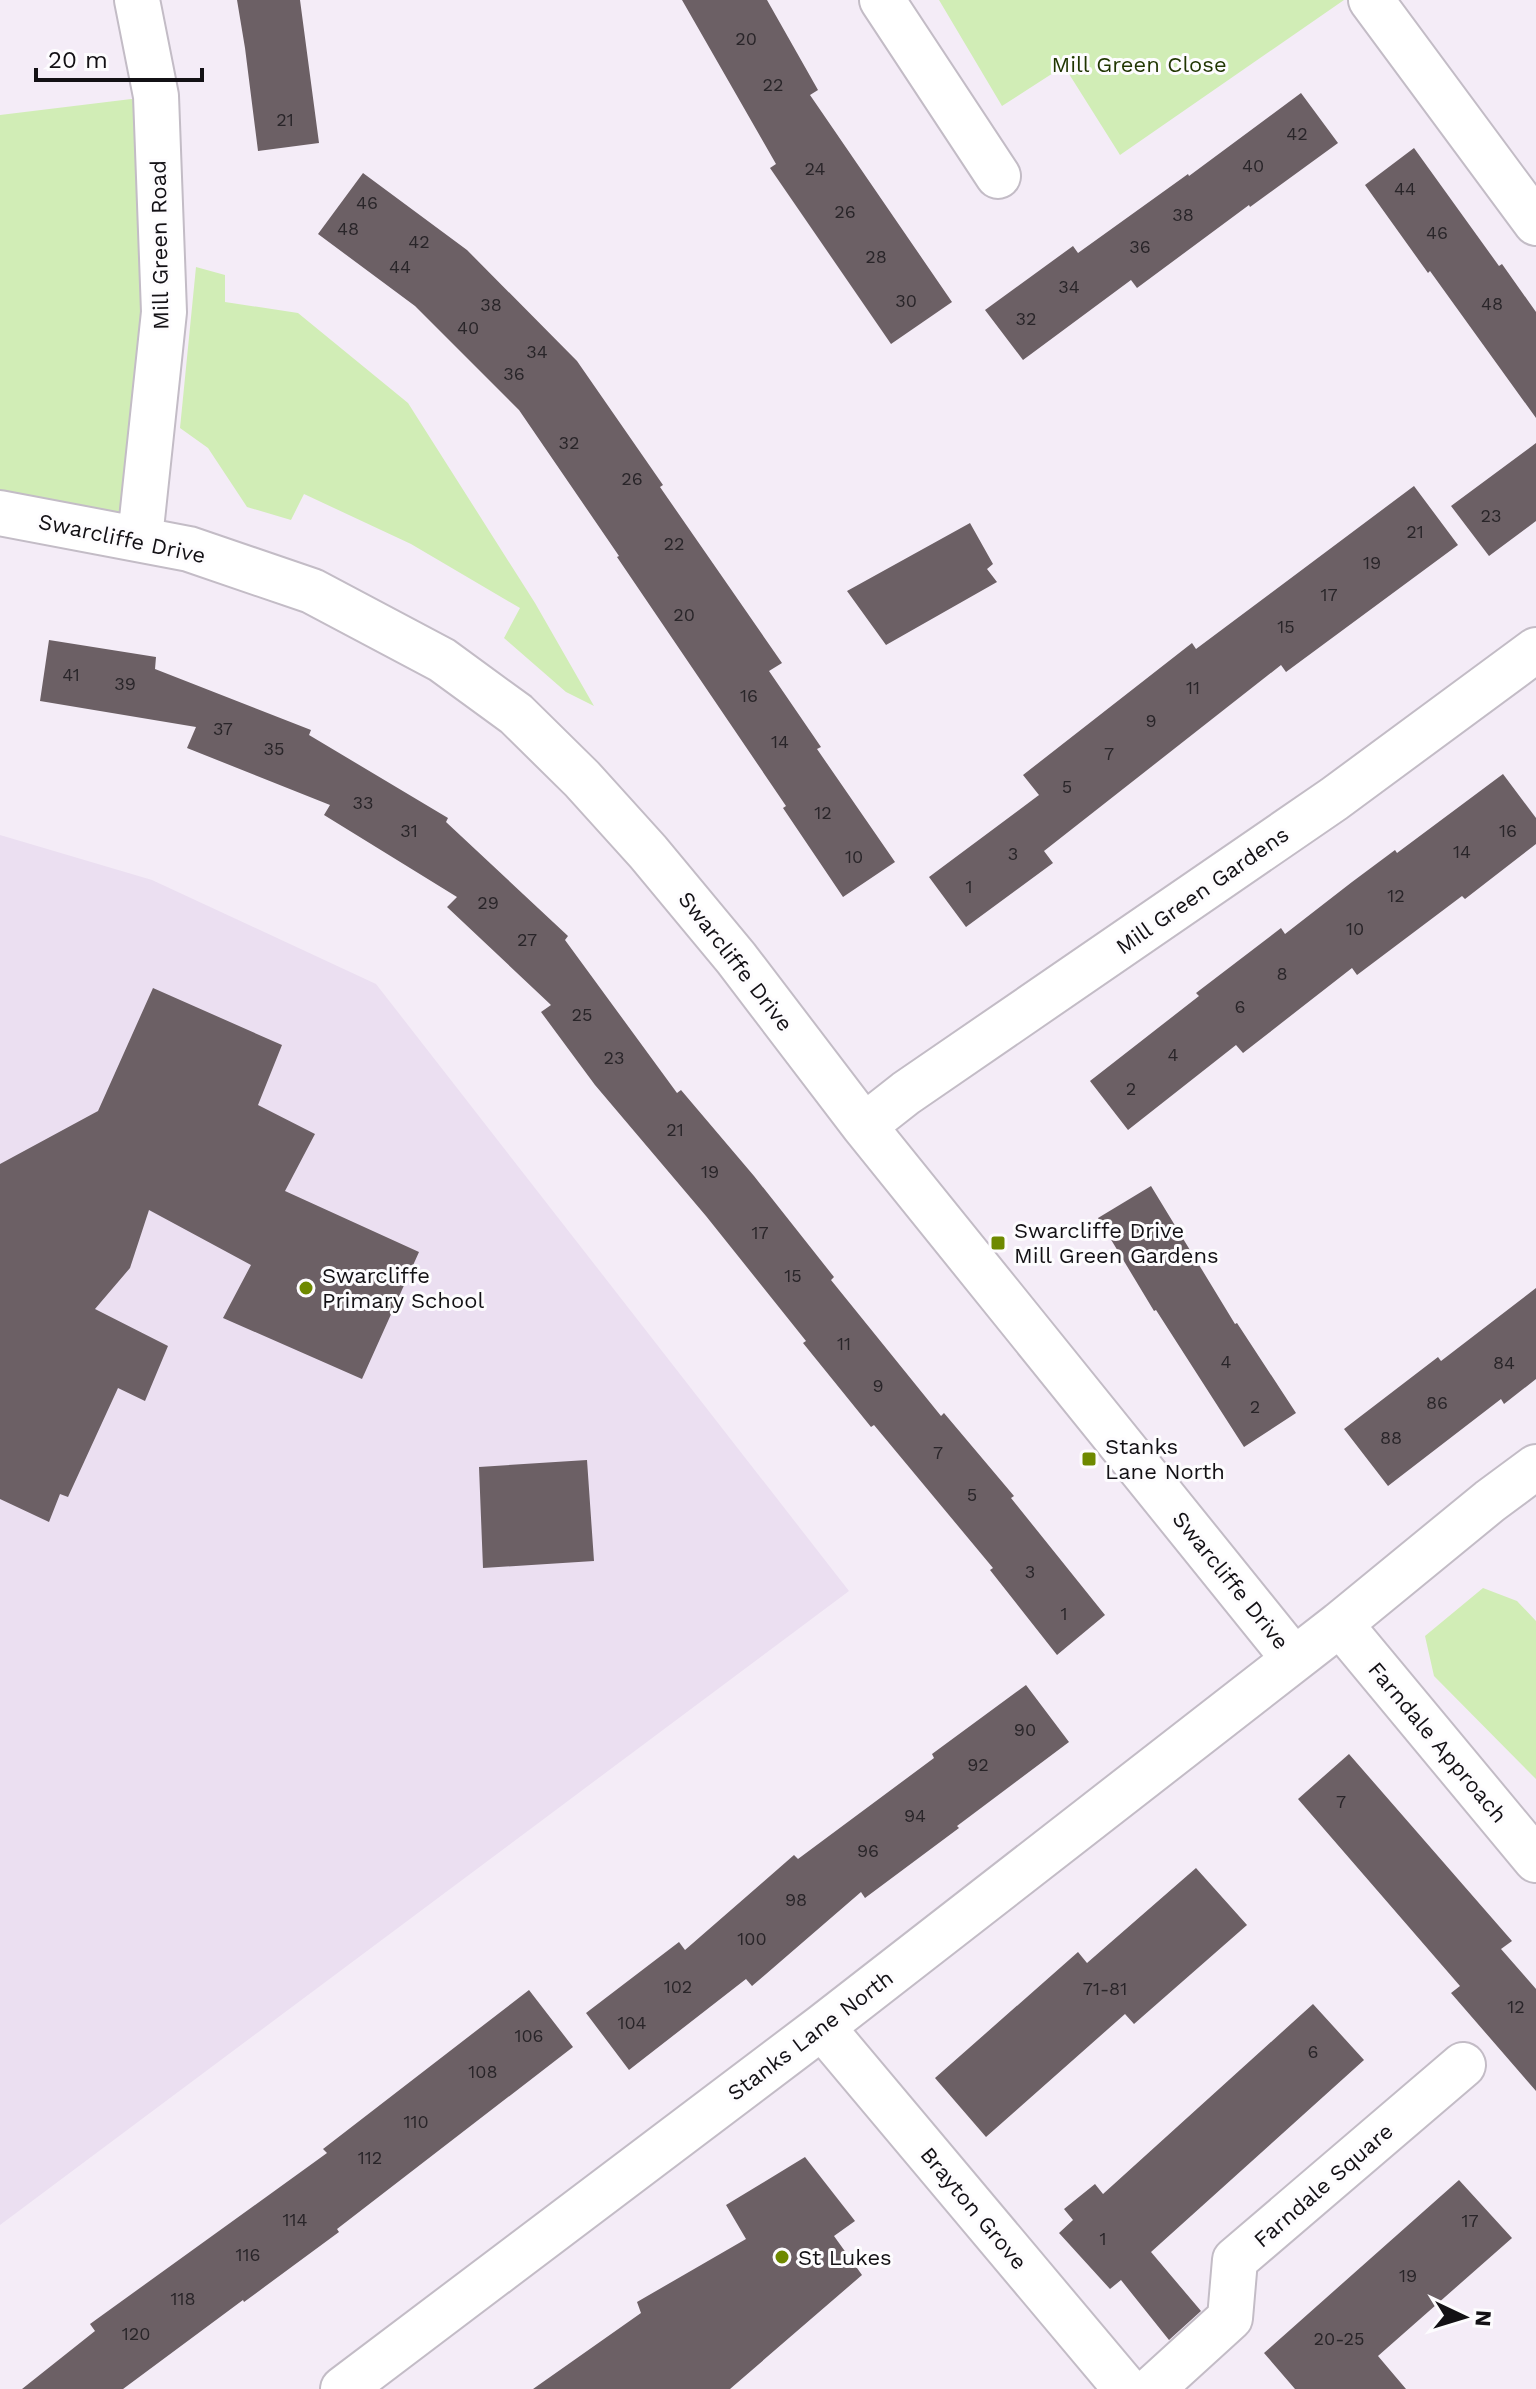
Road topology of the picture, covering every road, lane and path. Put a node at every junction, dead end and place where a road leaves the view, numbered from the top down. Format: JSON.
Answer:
{"nodes":[{"id":1,"x":137,"y":0,"type":"edge"},
{"id":2,"x":882,"y":0,"type":"edge"},
{"id":3,"x":1371,"y":0,"type":"edge"},
{"id":4,"x":998,"y":176,"type":"dead end"},
{"id":5,"x":1536,"y":223,"type":"edge"},
{"id":6,"x":0,"y":513,"type":"edge"},
{"id":7,"x":140,"y":538,"type":"junction"},
{"id":8,"x":1536,"y":650,"type":"edge"},
{"id":9,"x":864,"y":1126,"type":"junction"},
{"id":10,"x":1536,"y":1467,"type":"edge"},
{"id":11,"x":1340,"y":1624,"type":"junction"},
{"id":12,"x":1294,"y":1659,"type":"junction"},
{"id":13,"x":1536,"y":1860,"type":"edge"},
{"id":14,"x":822,"y":2027,"type":"junction"},
{"id":15,"x":1463,"y":2065,"type":"dead end"},
{"id":16,"x":343,"y":2389,"type":"edge"},
{"id":17,"x":1126,"y":2389,"type":"edge"},
{"id":18,"x":1152,"y":2389,"type":"edge"}],
"edges":[{"from":1,"to":7,"type":"street","name":"Mill Green Road"},
{"from":2,"to":4,"type":"street"},
{"from":3,"to":5,"type":"street"},
{"from":6,"to":7,"type":"street","name":"Swarcliffe Drive"},
{"from":7,"to":9,"type":"street","name":"Swarcliffe Drive"},
{"from":8,"to":9,"type":"street","name":"Mill Green Gardens"},
{"from":9,"to":12,"type":"street","name":"Swarcliffe Drive"},
{"from":10,"to":11,"type":"street","name":"Stanks Lane North"},
{"from":11,"to":12,"type":"street","name":"Stanks Lane North"},
{"from":11,"to":13,"type":"street","name":"Farndale Approach"},
{"from":12,"to":14,"type":"street","name":"Stanks Lane North"},
{"from":14,"to":16,"type":"street","name":"Stanks Lane North"},
{"from":14,"to":17,"type":"street","name":"Brayton Grove"},
{"from":15,"to":18,"type":"street","name":"Farndale Square"}]}
